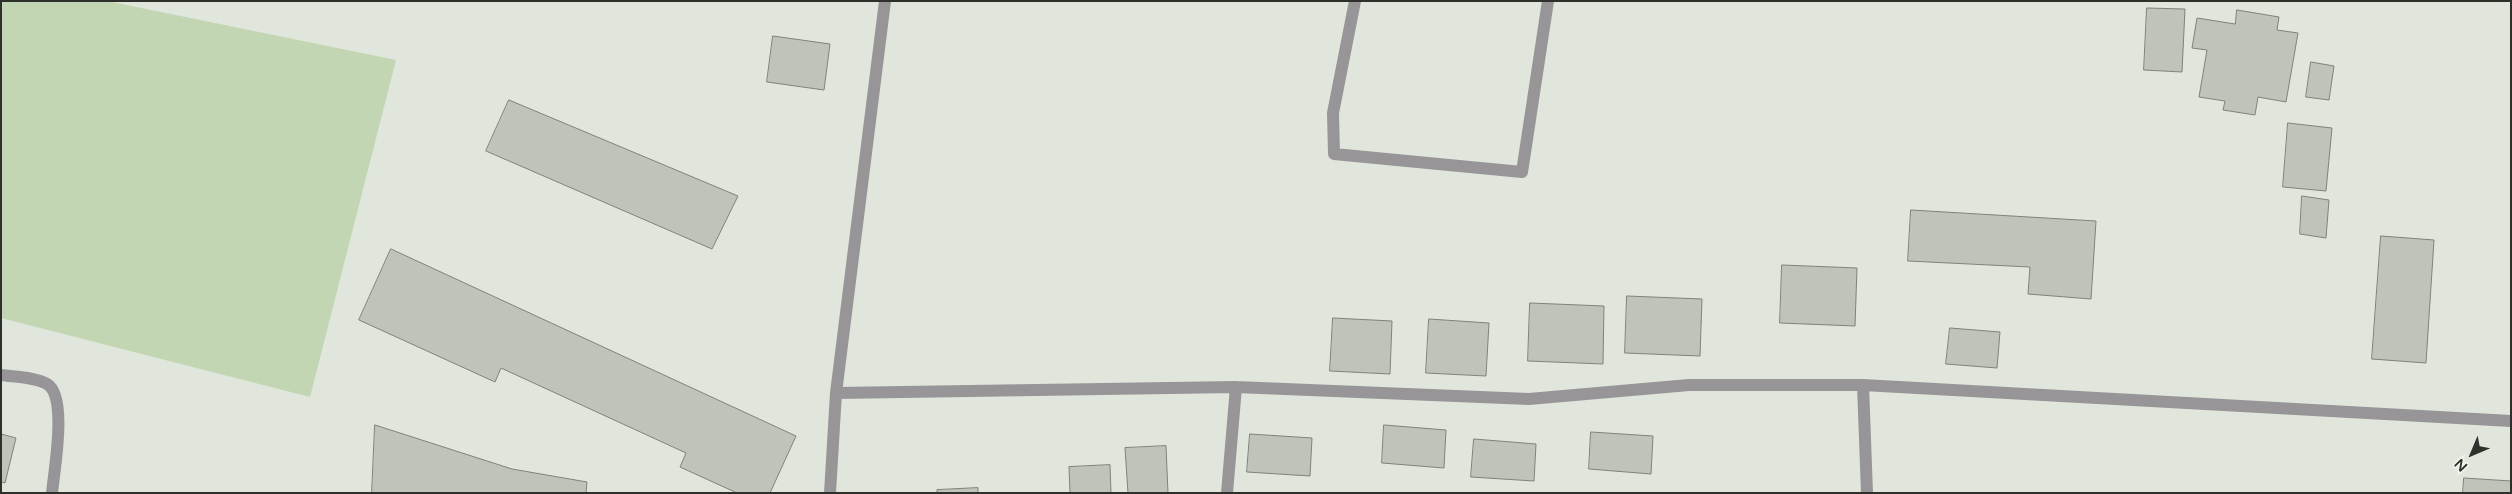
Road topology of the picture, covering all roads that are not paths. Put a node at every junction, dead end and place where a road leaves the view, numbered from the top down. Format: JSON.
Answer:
{"nodes":[{"id":1,"x":885,"y":1,"type":"edge"},
{"id":2,"x":1356,"y":1,"type":"edge"},
{"id":3,"x":1548,"y":1,"type":"edge"},
{"id":4,"x":1,"y":376,"type":"edge"},
{"id":5,"x":1864,"y":385,"type":"junction"},
{"id":6,"x":1236,"y":387,"type":"junction"},
{"id":7,"x":836,"y":393,"type":"junction"},
{"id":8,"x":2511,"y":421,"type":"edge"},
{"id":9,"x":52,"y":493,"type":"edge"},
{"id":10,"x":830,"y":493,"type":"edge"},
{"id":11,"x":1226,"y":493,"type":"edge"},
{"id":12,"x":1867,"y":493,"type":"edge"}],
"edges":[{"from":1,"to":7,"type":"street"},
{"from":2,"to":3,"type":"street"},
{"from":4,"to":9,"type":"street"},
{"from":5,"to":6,"type":"street"},
{"from":5,"to":8,"type":"street"},
{"from":5,"to":12,"type":"street"},
{"from":6,"to":7,"type":"street"},
{"from":6,"to":11,"type":"street"},
{"from":7,"to":10,"type":"street"}]}
